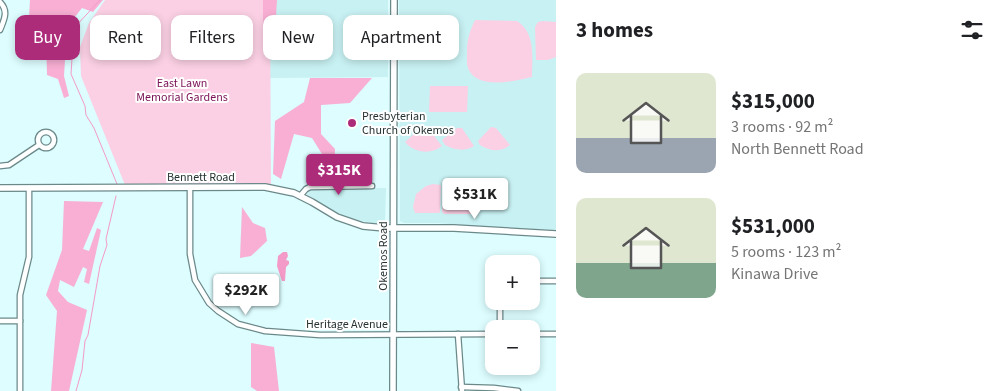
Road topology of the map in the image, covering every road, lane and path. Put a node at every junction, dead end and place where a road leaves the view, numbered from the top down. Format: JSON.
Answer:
{"nodes":[{"id":1,"x":394,"y":0,"type":"edge"},
{"id":2,"x":0,"y":2,"type":"edge"},
{"id":3,"x":0,"y":30,"type":"edge"},
{"id":4,"x":39,"y":145,"type":"dead end"},
{"id":5,"x":0,"y":166,"type":"edge"},
{"id":6,"x":372,"y":186,"type":"dead end"},
{"id":7,"x":190,"y":187,"type":"junction"},
{"id":8,"x":0,"y":188,"type":"edge"},
{"id":9,"x":29,"y":188,"type":"junction"},
{"id":10,"x":300,"y":196,"type":"junction"},
{"id":11,"x":393,"y":228,"type":"junction"},
{"id":12,"x":556,"y":234,"type":"edge"},
{"id":13,"x":540,"y":281,"type":"edge"},
{"id":14,"x":556,"y":281,"type":"edge"},
{"id":15,"x":0,"y":320,"type":"edge"},
{"id":16,"x":20,"y":321,"type":"junction"},
{"id":17,"x":393,"y":334,"type":"junction"},
{"id":18,"x":458,"y":334,"type":"junction"},
{"id":19,"x":485,"y":334,"type":"edge"},
{"id":20,"x":540,"y":334,"type":"edge"},
{"id":21,"x":556,"y":334,"type":"edge"},
{"id":22,"x":461,"y":389,"type":"edge"},
{"id":23,"x":20,"y":391,"type":"edge"},
{"id":24,"x":393,"y":391,"type":"edge"},
{"id":25,"x":518,"y":391,"type":"edge"}],
"edges":[{"from":1,"to":11,"type":"street","name":"Okemos Road"},
{"from":2,"to":3,"type":"street"},
{"from":4,"to":5,"type":"street"},
{"from":6,"to":10,"type":"street"},
{"from":7,"to":9,"type":"street","name":"Bennett Road"},
{"from":7,"to":10,"type":"street","name":"Bennett Road"},
{"from":7,"to":17,"type":"street","name":"Heritage Avenue"},
{"from":8,"to":9,"type":"street","name":"Bennett Road"},
{"from":9,"to":16,"type":"street"},
{"from":10,"to":11,"type":"street","name":"Bennett Road"},
{"from":11,"to":12,"type":"street","name":"Bennett Road"},
{"from":11,"to":17,"type":"street","name":"Okemos Road"},
{"from":13,"to":14,"type":"street"},
{"from":15,"to":16,"type":"street"},
{"from":16,"to":23,"type":"street"},
{"from":17,"to":18,"type":"street","name":"Heritage Avenue"},
{"from":17,"to":24,"type":"street","name":"Okemos Road"},
{"from":18,"to":19,"type":"street","name":"Heritage Avenue"},
{"from":18,"to":22,"type":"street"},
{"from":20,"to":21,"type":"street"},
{"from":22,"to":25,"type":"street"}]}
